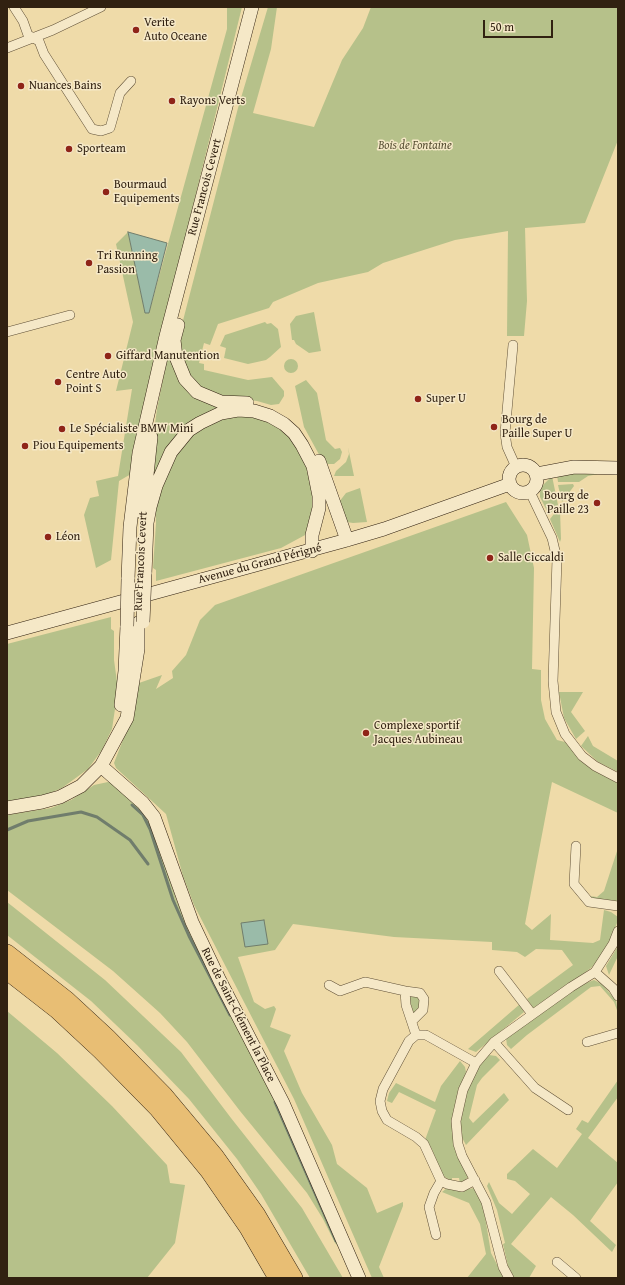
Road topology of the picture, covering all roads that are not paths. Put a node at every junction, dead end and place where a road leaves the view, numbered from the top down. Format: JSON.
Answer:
{"nodes":[{"id":1,"x":14,"y":7,"type":"edge"},
{"id":2,"x":101,"y":7,"type":"edge"},
{"id":3,"x":252,"y":7,"type":"edge"},
{"id":4,"x":33,"y":38,"type":"junction"},
{"id":5,"x":7,"y":48,"type":"edge"},
{"id":6,"x":131,"y":81,"type":"dead end"},
{"id":7,"x":185,"y":265,"type":"junction"},
{"id":8,"x":70,"y":315,"type":"dead end"},
{"id":9,"x":7,"y":332,"type":"edge"},
{"id":10,"x":513,"y":346,"type":"dead end"},
{"id":11,"x":516,"y":467,"type":"junction"},
{"id":12,"x":618,"y":468,"type":"edge"},
{"id":13,"x":537,"y":474,"type":"junction"},
{"id":14,"x":510,"y":484,"type":"junction"},
{"id":15,"x":530,"y":492,"type":"junction"},
{"id":16,"x":347,"y":540,"type":"junction"},
{"id":17,"x":312,"y":551,"type":"junction"},
{"id":18,"x":138,"y":576,"type":"junction"},
{"id":19,"x":136,"y":624,"type":"junction"},
{"id":20,"x":7,"y":633,"type":"edge"},
{"id":21,"x":111,"y":749,"type":"junction"},
{"id":22,"x":101,"y":766,"type":"junction"},
{"id":23,"x":618,"y":778,"type":"edge"},
{"id":24,"x":7,"y":808,"type":"edge"},
{"id":25,"x":576,"y":846,"type":"dead end"},
{"id":26,"x":618,"y":906,"type":"edge"},
{"id":27,"x":618,"y":932,"type":"edge"},
{"id":28,"x":7,"y":953,"type":"edge"},
{"id":29,"x":7,"y":971,"type":"edge"},
{"id":30,"x":499,"y":971,"type":"dead end"},
{"id":31,"x":595,"y":972,"type":"junction"},
{"id":32,"x":329,"y":985,"type":"dead end"},
{"id":33,"x":405,"y":991,"type":"junction"},
{"id":34,"x":618,"y":996,"type":"edge"},
{"id":35,"x":532,"y":1014,"type":"junction"},
{"id":36,"x":412,"y":1021,"type":"junction"},
{"id":37,"x":618,"y":1033,"type":"edge"},
{"id":38,"x":416,"y":1035,"type":"junction"},
{"id":39,"x":494,"y":1042,"type":"junction"},
{"id":40,"x":587,"y":1042,"type":"dead end"},
{"id":41,"x":476,"y":1063,"type":"junction"},
{"id":42,"x":568,"y":1110,"type":"dead end"},
{"id":43,"x":475,"y":1180,"type":"junction"},
{"id":44,"x":441,"y":1181,"type":"junction"},
{"id":45,"x":436,"y":1235,"type":"dead end"},
{"id":46,"x":557,"y":1262,"type":"dead end"},
{"id":47,"x":277,"y":1278,"type":"edge"},
{"id":48,"x":294,"y":1278,"type":"edge"},
{"id":49,"x":359,"y":1278,"type":"edge"},
{"id":50,"x":509,"y":1278,"type":"edge"},
{"id":51,"x":576,"y":1278,"type":"edge"}],
"edges":[{"from":1,"to":4,"type":"street"},
{"from":2,"to":4,"type":"street"},
{"from":3,"to":7,"type":"street","name":"Rue Francois Cevert"},
{"from":4,"to":5,"type":"street"},
{"from":4,"to":6,"type":"street"},
{"from":7,"to":16,"type":"street"},
{"from":7,"to":18,"type":"street","name":"Rue Francois Cevert"},
{"from":8,"to":9,"type":"street"},
{"from":10,"to":11,"type":"street"},
{"from":11,"to":13,"type":"street"},
{"from":11,"to":14,"type":"street"},
{"from":12,"to":13,"type":"street"},
{"from":13,"to":15,"type":"street"},
{"from":14,"to":15,"type":"street"},
{"from":14,"to":16,"type":"street","name":"Avenue du Grand Périgné"},
{"from":15,"to":23,"type":"street"},
{"from":16,"to":17,"type":"street","name":"Avenue du Grand Périgné"},
{"from":17,"to":18,"type":"street"},
{"from":17,"to":20,"type":"street","name":"Avenue du Grand Périgné"},
{"from":18,"to":19,"type":"street","bridge":true},
{"from":19,"to":21,"type":"street","name":"Rue Francois Cevert"},
{"from":19,"to":21,"type":"street","name":"Rue Francois Cevert"},
{"from":21,"to":22,"type":"street","name":"Rue Francois Cevert"},
{"from":22,"to":24,"type":"street","name":"Rue Francois Cevert"},
{"from":22,"to":49,"type":"street","name":"Rue de Saint-Clément la Place"},
{"from":25,"to":26,"type":"street"},
{"from":27,"to":31,"type":"street"},
{"from":28,"to":48,"type":"highway"},
{"from":29,"to":47,"type":"highway"},
{"from":30,"to":35,"type":"street"},
{"from":31,"to":34,"type":"street"},
{"from":31,"to":35,"type":"street"},
{"from":32,"to":33,"type":"street"},
{"from":33,"to":36,"type":"street"},
{"from":33,"to":36,"type":"street"},
{"from":35,"to":39,"type":"street"},
{"from":36,"to":38,"type":"street"},
{"from":37,"to":40,"type":"street"},
{"from":38,"to":41,"type":"street"},
{"from":38,"to":44,"type":"street"},
{"from":39,"to":41,"type":"street"},
{"from":39,"to":42,"type":"street"},
{"from":41,"to":43,"type":"street"},
{"from":43,"to":44,"type":"street"},
{"from":43,"to":50,"type":"street"},
{"from":44,"to":45,"type":"street"},
{"from":46,"to":51,"type":"street"}]}
